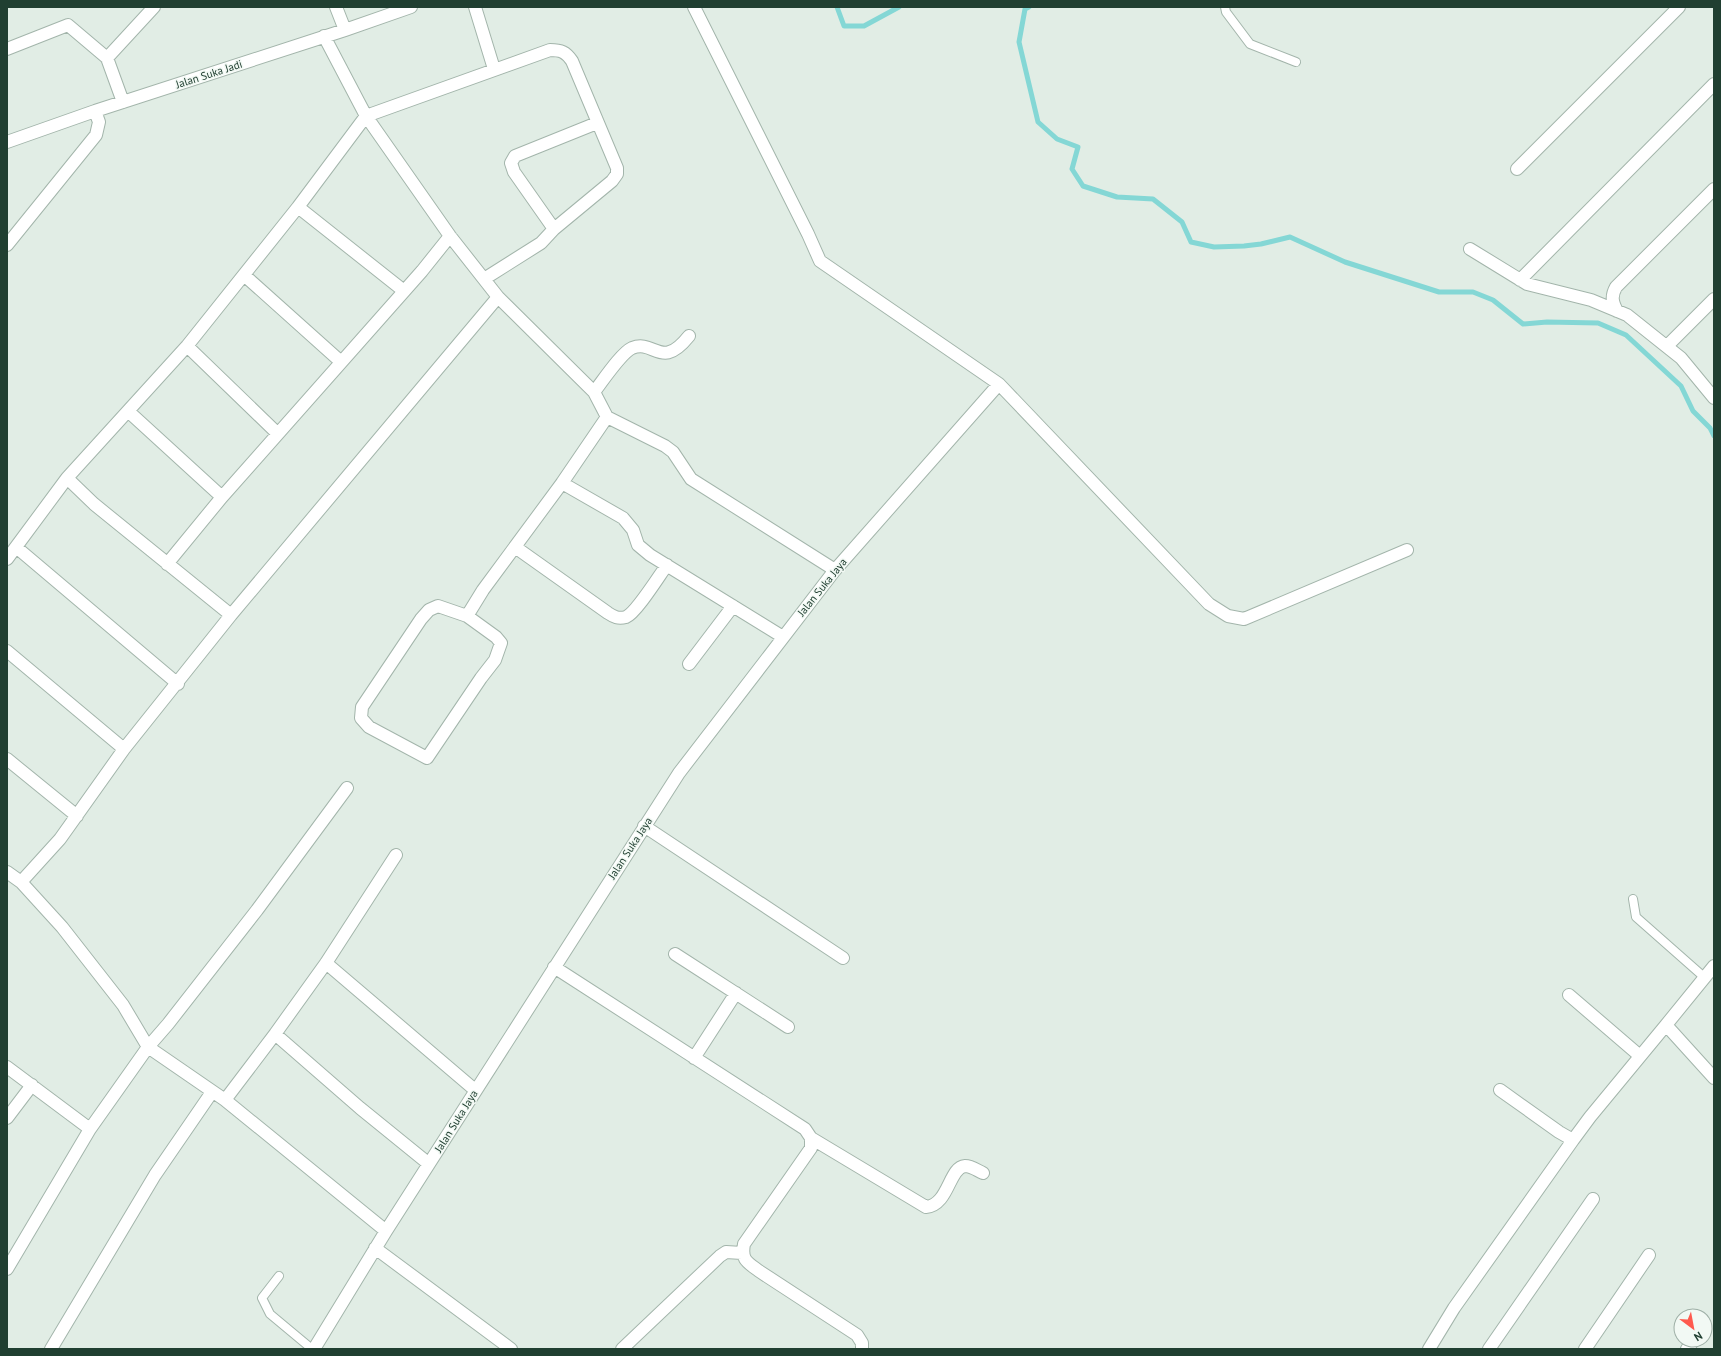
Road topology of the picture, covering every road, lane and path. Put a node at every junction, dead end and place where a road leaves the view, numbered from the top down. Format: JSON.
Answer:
{"nodes":[{"id":1,"x":154,"y":7,"type":"edge"},
{"id":2,"x":336,"y":7,"type":"edge"},
{"id":3,"x":475,"y":7,"type":"edge"},
{"id":4,"x":694,"y":7,"type":"edge"},
{"id":5,"x":1225,"y":7,"type":"edge"},
{"id":6,"x":1679,"y":7,"type":"edge"},
{"id":7,"x":407,"y":8,"type":"edge"},
{"id":8,"x":345,"y":30,"type":"junction"},
{"id":9,"x":324,"y":36,"type":"junction"},
{"id":10,"x":7,"y":49,"type":"edge"},
{"id":11,"x":107,"y":58,"type":"junction"},
{"id":12,"x":1296,"y":62,"type":"dead end"},
{"id":13,"x":494,"y":69,"type":"junction"},
{"id":14,"x":1714,"y":84,"type":"edge"},
{"id":15,"x":123,"y":102,"type":"junction"},
{"id":16,"x":95,"y":111,"type":"junction"},
{"id":17,"x":366,"y":116,"type":"junction"},
{"id":18,"x":597,"y":123,"type":"junction"},
{"id":19,"x":7,"y":142,"type":"edge"},
{"id":20,"x":1517,"y":169,"type":"dead end"},
{"id":21,"x":1714,"y":189,"type":"edge"},
{"id":22,"x":298,"y":207,"type":"junction"},
{"id":23,"x":554,"y":229,"type":"junction"},
{"id":24,"x":450,"y":236,"type":"junction"},
{"id":25,"x":7,"y":245,"type":"edge"},
{"id":26,"x":1470,"y":249,"type":"dead end"},
{"id":27,"x":244,"y":275,"type":"junction"},
{"id":28,"x":484,"y":279,"type":"junction"},
{"id":29,"x":1520,"y":280,"type":"junction"},
{"id":30,"x":404,"y":291,"type":"junction"},
{"id":31,"x":498,"y":297,"type":"junction"},
{"id":32,"x":1714,"y":300,"type":"edge"},
{"id":33,"x":1617,"y":311,"type":"junction"},
{"id":34,"x":689,"y":336,"type":"dead end"},
{"id":35,"x":187,"y":346,"type":"junction"},
{"id":36,"x":1667,"y":346,"type":"junction"},
{"id":37,"x":340,"y":362,"type":"junction"},
{"id":38,"x":999,"y":384,"type":"junction"},
{"id":39,"x":594,"y":392,"type":"junction"},
{"id":40,"x":1714,"y":398,"type":"edge"},
{"id":41,"x":129,"y":412,"type":"junction"},
{"id":42,"x":607,"y":417,"type":"junction"},
{"id":43,"x":277,"y":433,"type":"junction"},
{"id":44,"x":67,"y":478,"type":"junction"},
{"id":45,"x":562,"y":483,"type":"junction"},
{"id":46,"x":222,"y":497,"type":"junction"},
{"id":47,"x":16,"y":547,"type":"junction"},
{"id":48,"x":516,"y":547,"type":"junction"},
{"id":49,"x":1407,"y":550,"type":"dead end"},
{"id":50,"x":7,"y":559,"type":"edge"},
{"id":51,"x":168,"y":564,"type":"junction"},
{"id":52,"x":667,"y":565,"type":"junction"},
{"id":53,"x":835,"y":570,"type":"junction"},
{"id":54,"x":733,"y":606,"type":"junction"},
{"id":55,"x":231,"y":615,"type":"junction"},
{"id":56,"x":467,"y":616,"type":"junction"},
{"id":57,"x":783,"y":637,"type":"junction"},
{"id":58,"x":7,"y":651,"type":"edge"},
{"id":59,"x":689,"y":664,"type":"dead end"},
{"id":60,"x":178,"y":684,"type":"junction"},
{"id":61,"x":124,"y":749,"type":"junction"},
{"id":62,"x":7,"y":759,"type":"edge"},
{"id":63,"x":348,"y":788,"type":"dead end"},
{"id":64,"x":77,"y":816,"type":"junction"},
{"id":65,"x":644,"y":826,"type":"junction"},
{"id":66,"x":396,"y":855,"type":"dead end"},
{"id":67,"x":7,"y":872,"type":"edge"},
{"id":68,"x":21,"y":882,"type":"junction"},
{"id":69,"x":1633,"y":899,"type":"dead end"},
{"id":70,"x":675,"y":954,"type":"dead end"},
{"id":71,"x":843,"y":958,"type":"dead end"},
{"id":72,"x":326,"y":963,"type":"junction"},
{"id":73,"x":1714,"y":966,"type":"edge"},
{"id":74,"x":554,"y":967,"type":"junction"},
{"id":75,"x":1704,"y":977,"type":"junction"},
{"id":76,"x":736,"y":993,"type":"junction"},
{"id":77,"x":1569,"y":995,"type":"dead end"},
{"id":78,"x":1666,"y":1025,"type":"junction"},
{"id":79,"x":788,"y":1026,"type":"dead end"},
{"id":80,"x":275,"y":1034,"type":"junction"},
{"id":81,"x":148,"y":1047,"type":"junction"},
{"id":82,"x":1640,"y":1056,"type":"junction"},
{"id":83,"x":694,"y":1058,"type":"junction"},
{"id":84,"x":7,"y":1067,"type":"edge"},
{"id":85,"x":1714,"y":1078,"type":"edge"},
{"id":86,"x":32,"y":1085,"type":"junction"},
{"id":87,"x":475,"y":1090,"type":"junction"},
{"id":88,"x":1500,"y":1090,"type":"dead end"},
{"id":89,"x":212,"y":1092,"type":"junction"},
{"id":90,"x":225,"y":1100,"type":"junction"},
{"id":91,"x":7,"y":1118,"type":"edge"},
{"id":92,"x":90,"y":1129,"type":"junction"},
{"id":93,"x":811,"y":1138,"type":"junction"},
{"id":94,"x":1573,"y":1140,"type":"junction"},
{"id":95,"x":429,"y":1164,"type":"junction"},
{"id":96,"x":983,"y":1174,"type":"dead end"},
{"id":97,"x":1593,"y":1199,"type":"dead end"},
{"id":98,"x":386,"y":1231,"type":"junction"},
{"id":99,"x":375,"y":1248,"type":"junction"},
{"id":100,"x":742,"y":1254,"type":"junction"},
{"id":101,"x":1649,"y":1255,"type":"dead end"},
{"id":102,"x":7,"y":1269,"type":"edge"},
{"id":103,"x":279,"y":1276,"type":"dead end"},
{"id":104,"x":51,"y":1349,"type":"edge"},
{"id":105,"x":313,"y":1349,"type":"edge"},
{"id":106,"x":511,"y":1349,"type":"edge"},
{"id":107,"x":622,"y":1349,"type":"edge"},
{"id":108,"x":862,"y":1349,"type":"edge"},
{"id":109,"x":1429,"y":1349,"type":"edge"},
{"id":110,"x":1489,"y":1349,"type":"edge"},
{"id":111,"x":1585,"y":1349,"type":"edge"}],
"edges":[{"from":1,"to":11,"type":"street"},
{"from":2,"to":8,"type":"street"},
{"from":3,"to":13,"type":"street"},
{"from":4,"to":38,"type":"street"},
{"from":5,"to":12,"type":"lane"},
{"from":6,"to":20,"type":"street"},
{"from":7,"to":8,"type":"street","name":"Jalan Suka Jadi"},
{"from":8,"to":9,"type":"street","name":"Jalan Suka Jadi"},
{"from":9,"to":15,"type":"street","name":"Jalan Suka Jadi"},
{"from":9,"to":17,"type":"street"},
{"from":10,"to":11,"type":"street"},
{"from":11,"to":15,"type":"street"},
{"from":13,"to":17,"type":"street"},
{"from":13,"to":18,"type":"street"},
{"from":14,"to":29,"type":"street"},
{"from":15,"to":16,"type":"street","name":"Jalan Suka Jadi"},
{"from":16,"to":19,"type":"street","name":"Jalan Suka Jadi"},
{"from":16,"to":25,"type":"street"},
{"from":17,"to":22,"type":"street"},
{"from":17,"to":24,"type":"street"},
{"from":18,"to":23,"type":"street"},
{"from":18,"to":23,"type":"street"},
{"from":21,"to":33,"type":"street"},
{"from":22,"to":27,"type":"street"},
{"from":22,"to":30,"type":"street"},
{"from":23,"to":28,"type":"street"},
{"from":24,"to":28,"type":"street"},
{"from":24,"to":30,"type":"street"},
{"from":26,"to":29,"type":"street"},
{"from":27,"to":35,"type":"street"},
{"from":27,"to":37,"type":"street"},
{"from":28,"to":31,"type":"street"},
{"from":29,"to":33,"type":"street"},
{"from":30,"to":37,"type":"street"},
{"from":31,"to":39,"type":"street"},
{"from":31,"to":55,"type":"street"},
{"from":32,"to":36,"type":"street"},
{"from":33,"to":36,"type":"street"},
{"from":34,"to":39,"type":"street"},
{"from":35,"to":41,"type":"street"},
{"from":35,"to":43,"type":"street"},
{"from":36,"to":40,"type":"street"},
{"from":37,"to":43,"type":"street"},
{"from":38,"to":49,"type":"street"},
{"from":38,"to":53,"type":"street","name":"Jalan Suka Jaya"},
{"from":39,"to":42,"type":"street"},
{"from":41,"to":44,"type":"street"},
{"from":41,"to":46,"type":"street"},
{"from":42,"to":45,"type":"street"},
{"from":42,"to":53,"type":"street"},
{"from":43,"to":46,"type":"street"},
{"from":44,"to":47,"type":"street"},
{"from":44,"to":51,"type":"street"},
{"from":45,"to":48,"type":"street"},
{"from":45,"to":52,"type":"street"},
{"from":46,"to":51,"type":"street"},
{"from":47,"to":50,"type":"street"},
{"from":47,"to":60,"type":"street"},
{"from":48,"to":52,"type":"street"},
{"from":48,"to":56,"type":"street"},
{"from":51,"to":55,"type":"street"},
{"from":52,"to":54,"type":"street"},
{"from":53,"to":57,"type":"street","name":"Jalan Suka Jaya"},
{"from":54,"to":57,"type":"street"},
{"from":54,"to":59,"type":"street"},
{"from":55,"to":60,"type":"street"},
{"from":56,"to":56,"type":"street"},
{"from":57,"to":65,"type":"street","name":"Jalan Suka Jaya"},
{"from":58,"to":61,"type":"street"},
{"from":60,"to":61,"type":"street"},
{"from":61,"to":64,"type":"street"},
{"from":62,"to":64,"type":"street"},
{"from":63,"to":81,"type":"street"},
{"from":64,"to":68,"type":"street"},
{"from":65,"to":71,"type":"street"},
{"from":65,"to":74,"type":"street","name":"Jalan Suka Jaya"},
{"from":66,"to":72,"type":"street"},
{"from":67,"to":68,"type":"street"},
{"from":68,"to":81,"type":"street"},
{"from":69,"to":75,"type":"lane"},
{"from":70,"to":76,"type":"street"},
{"from":72,"to":80,"type":"street"},
{"from":72,"to":87,"type":"street"},
{"from":73,"to":75,"type":"street"},
{"from":74,"to":83,"type":"street"},
{"from":74,"to":87,"type":"street","name":"Jalan Suka Jaya"},
{"from":75,"to":78,"type":"street"},
{"from":76,"to":79,"type":"street"},
{"from":76,"to":83,"type":"street"},
{"from":77,"to":82,"type":"street"},
{"from":78,"to":82,"type":"street"},
{"from":78,"to":85,"type":"street"},
{"from":80,"to":90,"type":"street"},
{"from":80,"to":95,"type":"street"},
{"from":81,"to":89,"type":"street"},
{"from":81,"to":92,"type":"street"},
{"from":82,"to":94,"type":"street"},
{"from":83,"to":93,"type":"street"},
{"from":84,"to":86,"type":"street"},
{"from":86,"to":91,"type":"street"},
{"from":86,"to":92,"type":"street"},
{"from":87,"to":95,"type":"street","name":"Jalan Suka Jaya"},
{"from":88,"to":94,"type":"street"},
{"from":89,"to":90,"type":"street"},
{"from":89,"to":104,"type":"street"},
{"from":90,"to":98,"type":"street"},
{"from":92,"to":102,"type":"street"},
{"from":93,"to":96,"type":"street"},
{"from":93,"to":100,"type":"street"},
{"from":94,"to":109,"type":"street"},
{"from":95,"to":98,"type":"street","name":"Jalan Suka Jaya"},
{"from":97,"to":110,"type":"street"},
{"from":98,"to":99,"type":"street","name":"Jalan Suka Jaya"},
{"from":99,"to":105,"type":"street","name":"Jalan Suka Jaya"},
{"from":99,"to":106,"type":"street"},
{"from":100,"to":107,"type":"street"},
{"from":100,"to":108,"type":"street"},
{"from":101,"to":111,"type":"street"},
{"from":103,"to":105,"type":"lane"}]}
